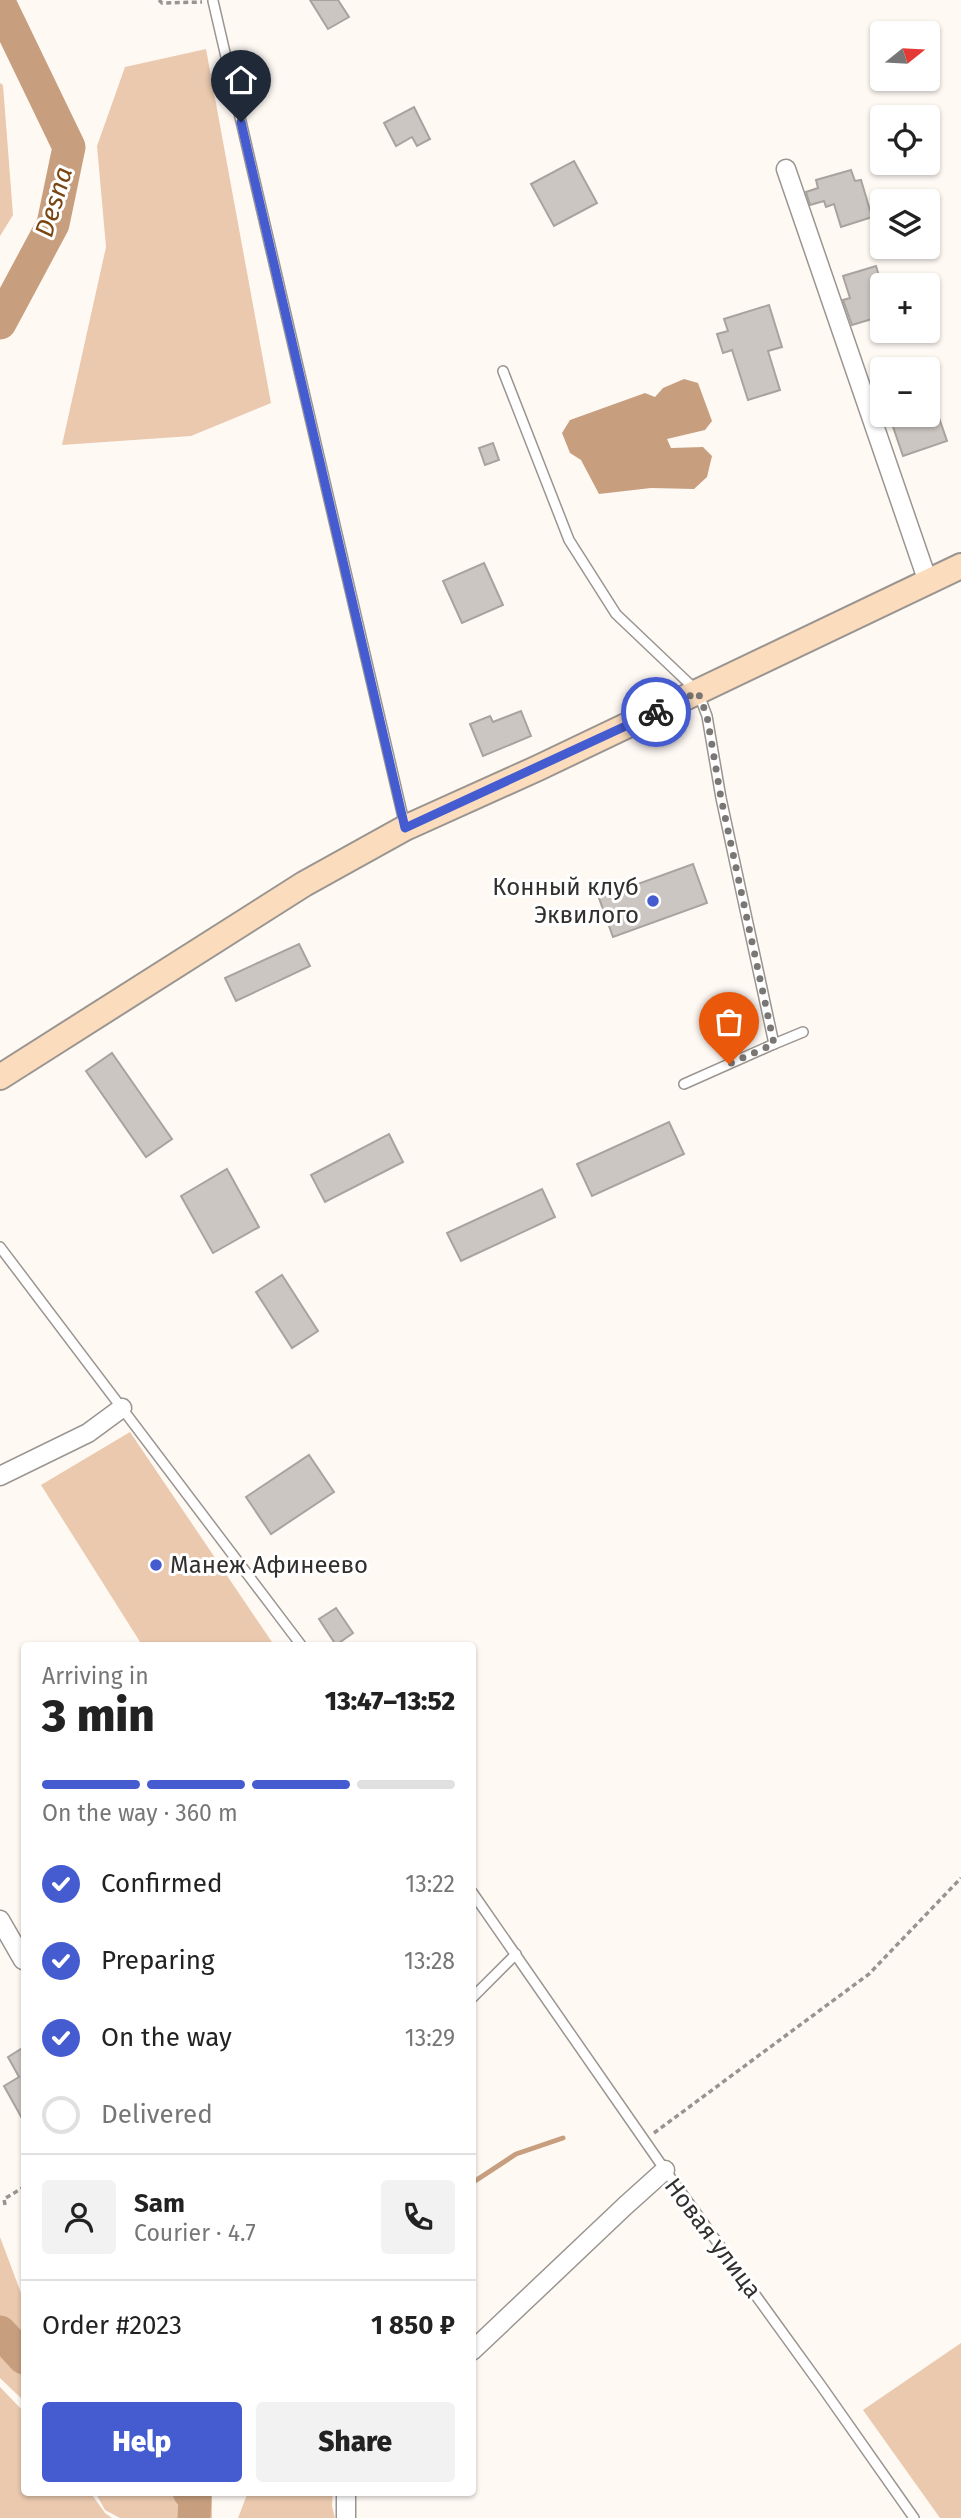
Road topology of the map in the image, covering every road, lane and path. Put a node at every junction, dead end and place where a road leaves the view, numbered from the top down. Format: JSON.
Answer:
{"nodes":[{"id":1,"x":159,"y":0,"type":"edge"},
{"id":2,"x":213,"y":1,"type":"edge"},
{"id":3,"x":786,"y":169,"type":"dead end"},
{"id":4,"x":503,"y":371,"type":"dead end"},
{"id":5,"x":961,"y":566,"type":"edge"},
{"id":6,"x":928,"y":582,"type":"junction"},
{"id":7,"x":698,"y":692,"type":"junction"},
{"id":8,"x":405,"y":828,"type":"junction"},
{"id":9,"x":803,"y":1032,"type":"dead end"},
{"id":10,"x":774,"y":1044,"type":"junction"},
{"id":11,"x":0,"y":1077,"type":"edge"},
{"id":12,"x":684,"y":1084,"type":"dead end"},
{"id":13,"x":0,"y":1247,"type":"edge"},
{"id":14,"x":122,"y":1408,"type":"junction"},
{"id":15,"x":0,"y":1476,"type":"edge"},
{"id":16,"x":299,"y":1642,"type":"edge"},
{"id":17,"x":961,"y":1878,"type":"edge"},
{"id":18,"x":476,"y":1898,"type":"edge"},
{"id":19,"x":0,"y":1920,"type":"edge"},
{"id":20,"x":516,"y":1954,"type":"junction"},
{"id":21,"x":21,"y":1957,"type":"edge"},
{"id":22,"x":476,"y":1994,"type":"edge"},
{"id":23,"x":645,"y":2140,"type":"junction"},
{"id":24,"x":665,"y":2170,"type":"junction"},
{"id":25,"x":21,"y":2189,"type":"edge"},
{"id":26,"x":5,"y":2205,"type":"dead end"},
{"id":27,"x":476,"y":2347,"type":"edge"},
{"id":28,"x":346,"y":2496,"type":"edge"},
{"id":29,"x":346,"y":2518,"type":"edge"},
{"id":30,"x":914,"y":2518,"type":"edge"}],
"edges":[{"from":1,"to":2,"type":"path"},
{"from":2,"to":8,"type":"lane"},
{"from":3,"to":6,"type":"street"},
{"from":4,"to":7,"type":"lane"},
{"from":5,"to":6,"type":"street"},
{"from":6,"to":7,"type":"street"},
{"from":7,"to":8,"type":"street"},
{"from":7,"to":10,"type":"lane"},
{"from":8,"to":11,"type":"street"},
{"from":9,"to":10,"type":"lane"},
{"from":10,"to":12,"type":"lane"},
{"from":13,"to":14,"type":"lane"},
{"from":14,"to":15,"type":"street"},
{"from":14,"to":16,"type":"lane"},
{"from":17,"to":23,"type":"path"},
{"from":18,"to":20,"type":"lane"},
{"from":19,"to":21,"type":"street"},
{"from":20,"to":22,"type":"lane"},
{"from":20,"to":23,"type":"lane"},
{"from":23,"to":24,"type":"lane"},
{"from":24,"to":27,"type":"street","name":"Новая улица"},
{"from":24,"to":30,"type":"lane","name":"Новая улица"},
{"from":25,"to":26,"type":"path"},
{"from":28,"to":29,"type":"street"}]}
